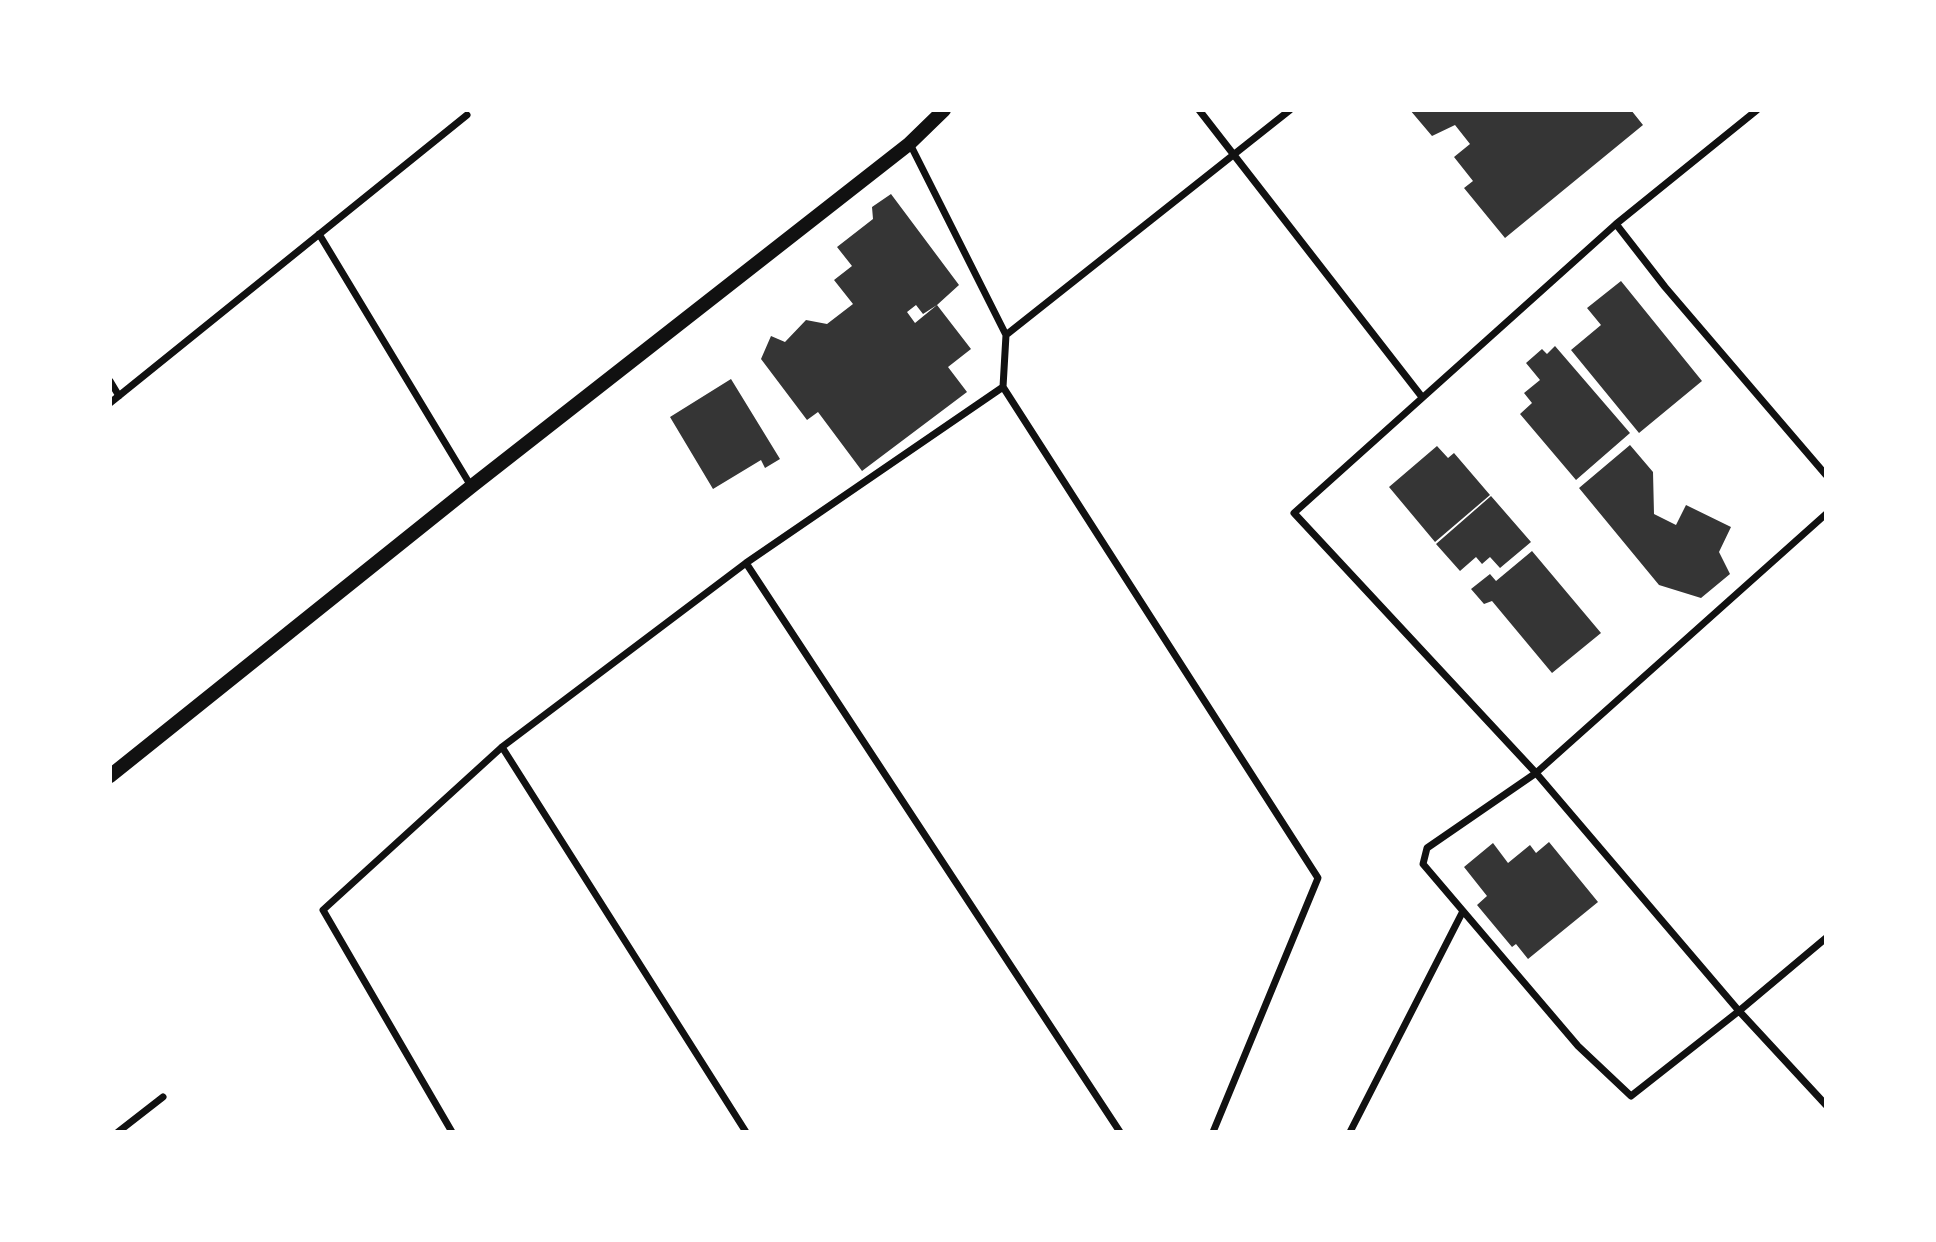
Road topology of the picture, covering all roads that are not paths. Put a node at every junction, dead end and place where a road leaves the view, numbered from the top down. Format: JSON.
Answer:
{"nodes":[{"id":1,"x":944,"y":110,"type":"edge"},
{"id":2,"x":1199,"y":110,"type":"edge"},
{"id":3,"x":1290,"y":110,"type":"edge"},
{"id":4,"x":1757,"y":110,"type":"edge"},
{"id":5,"x":467,"y":115,"type":"dead end"},
{"id":6,"x":909,"y":144,"type":"junction"},
{"id":7,"x":1234,"y":155,"type":"junction"},
{"id":8,"x":1616,"y":224,"type":"junction"},
{"id":9,"x":319,"y":234,"type":"junction"},
{"id":10,"x":1006,"y":335,"type":"junction"},
{"id":11,"x":110,"y":381,"type":"edge"},
{"id":12,"x":1003,"y":387,"type":"junction"},
{"id":13,"x":119,"y":396,"type":"junction"},
{"id":14,"x":1422,"y":397,"type":"junction"},
{"id":15,"x":110,"y":403,"type":"edge"},
{"id":16,"x":1826,"y":475,"type":"edge"},
{"id":17,"x":472,"y":486,"type":"junction"},
{"id":18,"x":1826,"y":514,"type":"edge"},
{"id":19,"x":746,"y":563,"type":"junction"},
{"id":20,"x":502,"y":747,"type":"junction"},
{"id":21,"x":1536,"y":772,"type":"junction"},
{"id":22,"x":110,"y":776,"type":"edge"},
{"id":23,"x":1463,"y":911,"type":"junction"},
{"id":24,"x":1826,"y":938,"type":"edge"},
{"id":25,"x":1740,"y":1011,"type":"junction"},
{"id":26,"x":163,"y":1097,"type":"dead end"},
{"id":27,"x":1826,"y":1105,"type":"edge"},
{"id":28,"x":118,"y":1132,"type":"edge"},
{"id":29,"x":452,"y":1132,"type":"edge"},
{"id":30,"x":746,"y":1132,"type":"edge"},
{"id":31,"x":1120,"y":1132,"type":"edge"},
{"id":32,"x":1213,"y":1132,"type":"edge"},
{"id":33,"x":1350,"y":1132,"type":"edge"}],
"edges":[{"from":1,"to":6,"type":"main road"},
{"from":2,"to":7,"type":"street"},
{"from":3,"to":7,"type":"street"},
{"from":4,"to":8,"type":"street"},
{"from":5,"to":9,"type":"street"},
{"from":6,"to":10,"type":"street"},
{"from":6,"to":17,"type":"main road"},
{"from":7,"to":10,"type":"street"},
{"from":7,"to":14,"type":"street"},
{"from":8,"to":14,"type":"street"},
{"from":8,"to":16,"type":"street"},
{"from":9,"to":13,"type":"street"},
{"from":9,"to":17,"type":"street"},
{"from":10,"to":12,"type":"street"},
{"from":11,"to":13,"type":"street"},
{"from":12,"to":19,"type":"street"},
{"from":12,"to":32,"type":"street"},
{"from":13,"to":15,"type":"street"},
{"from":14,"to":21,"type":"street"},
{"from":17,"to":22,"type":"main road"},
{"from":18,"to":21,"type":"street"},
{"from":19,"to":20,"type":"street"},
{"from":19,"to":31,"type":"street"},
{"from":20,"to":29,"type":"street"},
{"from":20,"to":30,"type":"street"},
{"from":21,"to":23,"type":"street"},
{"from":21,"to":25,"type":"street"},
{"from":23,"to":25,"type":"street"},
{"from":23,"to":33,"type":"street"},
{"from":24,"to":25,"type":"street"},
{"from":25,"to":27,"type":"street"},
{"from":26,"to":28,"type":"street"}]}
